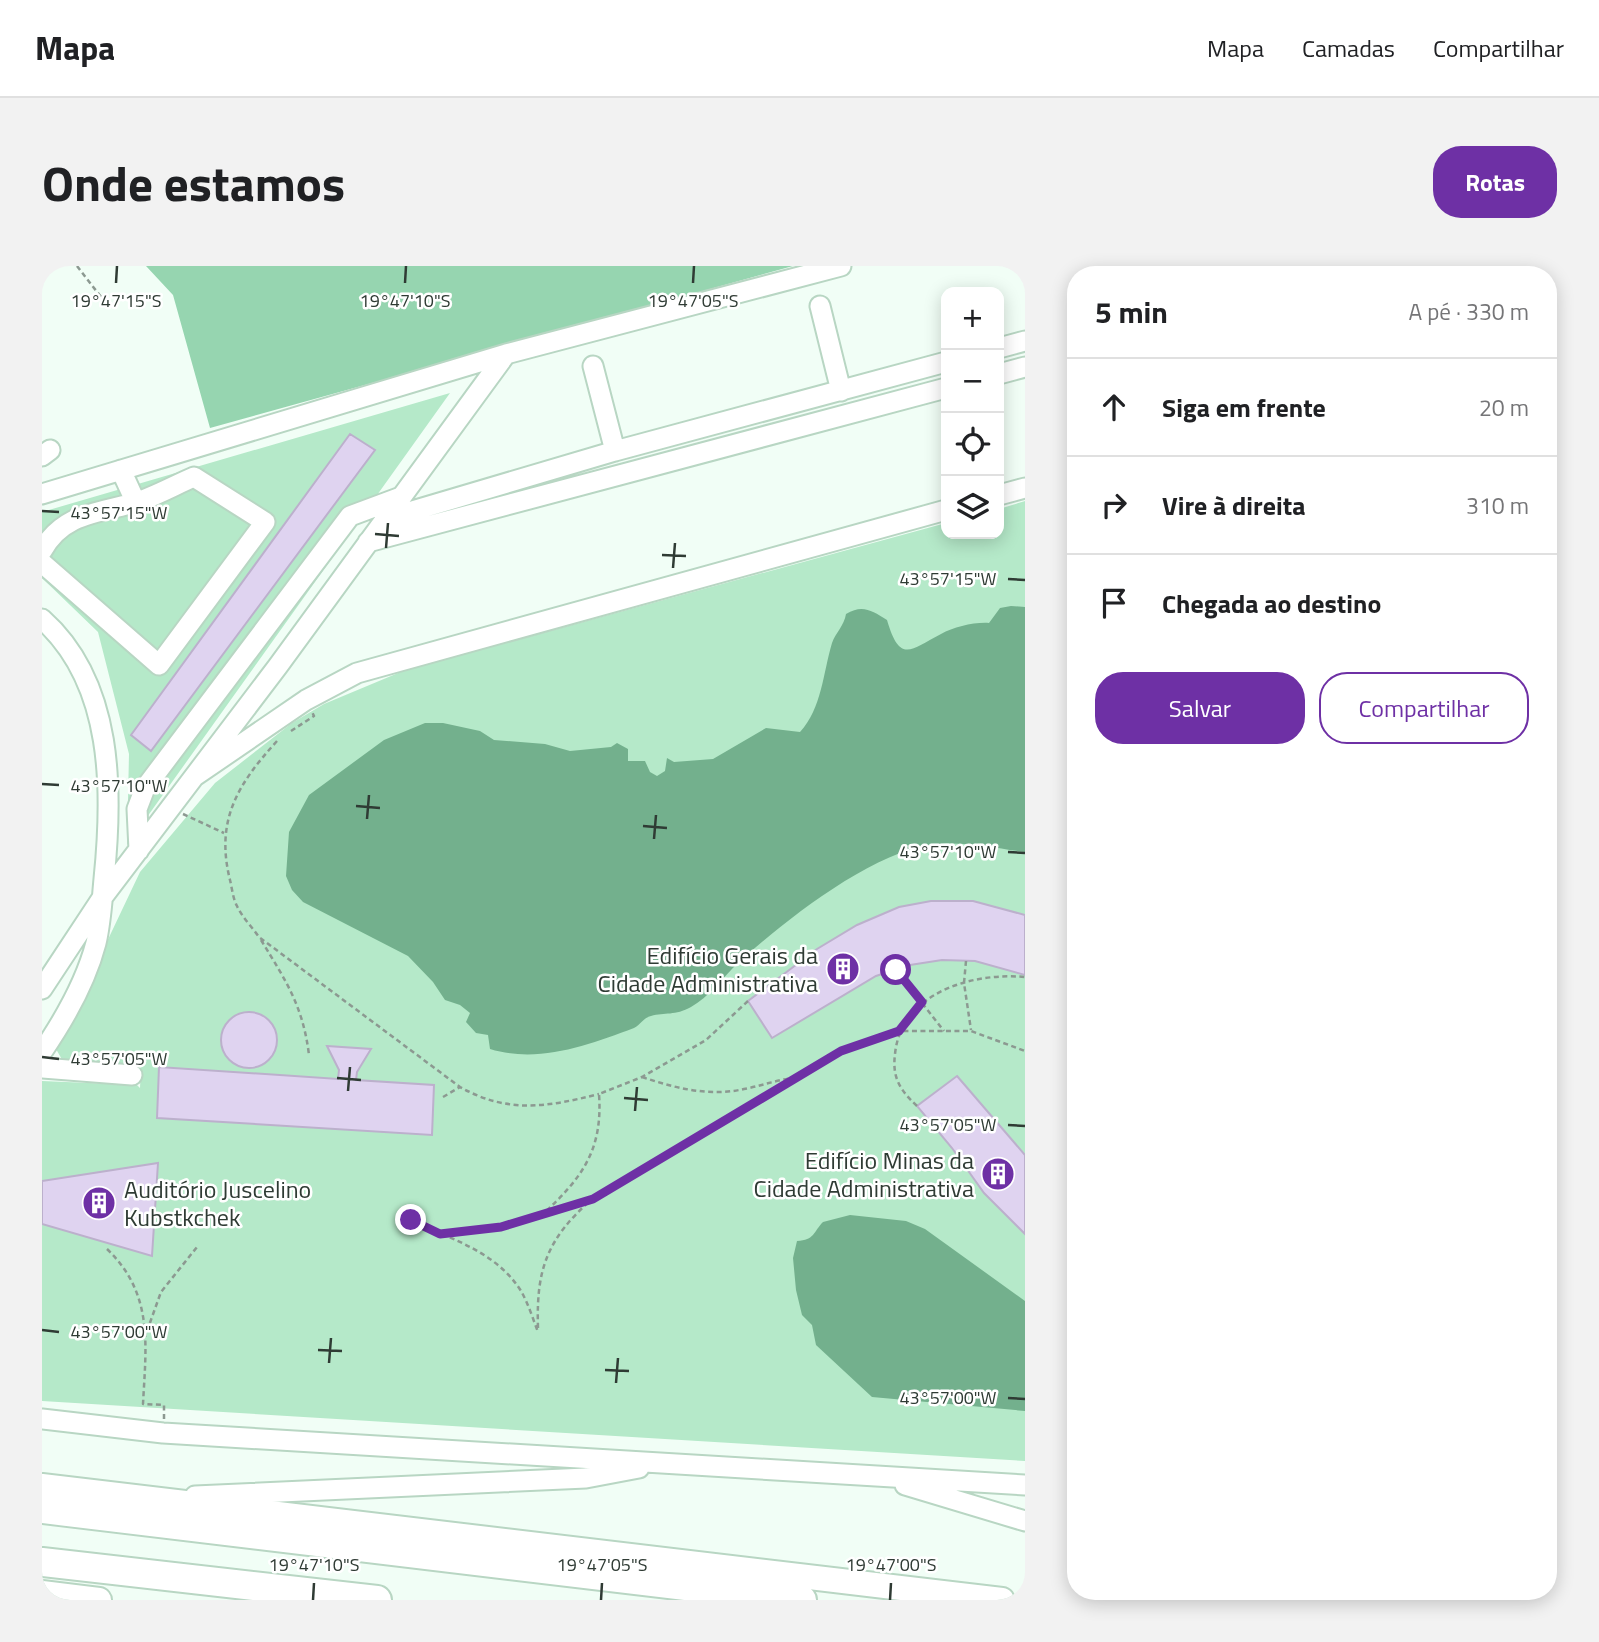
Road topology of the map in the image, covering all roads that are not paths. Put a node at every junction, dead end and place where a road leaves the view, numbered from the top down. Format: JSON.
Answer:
{"nodes":[{"id":1,"x":841,"y":266,"type":"edge"},
{"id":2,"x":820,"y":306,"type":"dead end"},
{"id":3,"x":1025,"y":341,"type":"edge"},
{"id":4,"x":1004,"y":347,"type":"edge"},
{"id":5,"x":506,"y":354,"type":"junction"},
{"id":6,"x":941,"y":363,"type":"edge"},
{"id":7,"x":593,"y":366,"type":"dead end"},
{"id":8,"x":1025,"y":367,"type":"edge"},
{"id":9,"x":1004,"y":373,"type":"edge"},
{"id":10,"x":941,"y":389,"type":"edge"},
{"id":11,"x":842,"y":391,"type":"junction"},
{"id":12,"x":615,"y":451,"type":"junction"},
{"id":13,"x":153,"y":458,"type":"junction"},
{"id":14,"x":121,"y":470,"type":"junction"},
{"id":15,"x":1025,"y":488,"type":"edge"},
{"id":16,"x":165,"y":489,"type":"junction"},
{"id":17,"x":42,"y":494,"type":"edge"},
{"id":18,"x":1004,"y":494,"type":"edge"},
{"id":19,"x":401,"y":497,"type":"junction"},
{"id":20,"x":136,"y":503,"type":"junction"},
{"id":21,"x":941,"y":511,"type":"edge"},
{"id":22,"x":385,"y":519,"type":"junction"},
{"id":23,"x":368,"y":542,"type":"junction"},
{"id":24,"x":42,"y":551,"type":"edge"},
{"id":25,"x":42,"y":563,"type":"edge"},
{"id":26,"x":42,"y":619,"type":"edge"},
{"id":27,"x":195,"y":776,"type":"junction"},
{"id":28,"x":139,"y":850,"type":"junction"},
{"id":29,"x":102,"y":898,"type":"junction"},
{"id":30,"x":42,"y":989,"type":"edge"},
{"id":31,"x":42,"y":1052,"type":"edge"},
{"id":32,"x":42,"y":1068,"type":"edge"},
{"id":33,"x":132,"y":1075,"type":"dead end"},
{"id":34,"x":42,"y":1419,"type":"edge"},
{"id":35,"x":668,"y":1462,"type":"junction"},
{"id":36,"x":879,"y":1476,"type":"junction"},
{"id":37,"x":1025,"y":1485,"type":"edge"},
{"id":38,"x":42,"y":1486,"type":"edge"},
{"id":39,"x":142,"y":1498,"type":"junction"},
{"id":40,"x":42,"y":1509,"type":"edge"},
{"id":41,"x":1025,"y":1521,"type":"edge"},
{"id":42,"x":42,"y":1562,"type":"edge"},
{"id":43,"x":42,"y":1593,"type":"edge"},
{"id":44,"x":99,"y":1600,"type":"edge"},
{"id":45,"x":377,"y":1600,"type":"edge"},
{"id":46,"x":802,"y":1600,"type":"edge"},
{"id":47,"x":1002,"y":1600,"type":"edge"}],
"edges":[{"from":1,"to":5,"type":"street"},
{"from":2,"to":11,"type":"street"},
{"from":3,"to":4,"type":"street"},
{"from":5,"to":13,"type":"street"},
{"from":5,"to":19,"type":"street"},
{"from":6,"to":11,"type":"street"},
{"from":7,"to":12,"type":"street"},
{"from":8,"to":9,"type":"street"},
{"from":10,"to":23,"type":"street"},
{"from":11,"to":12,"type":"street"},
{"from":12,"to":22,"type":"street"},
{"from":13,"to":14,"type":"street"},
{"from":13,"to":16,"type":"street"},
{"from":14,"to":17,"type":"street"},
{"from":14,"to":20,"type":"street"},
{"from":15,"to":18,"type":"street"},
{"from":16,"to":20,"type":"street"},
{"from":16,"to":25,"type":"street"},
{"from":19,"to":22,"type":"street"},
{"from":19,"to":28,"type":"street"},
{"from":20,"to":24,"type":"street"},
{"from":21,"to":27,"type":"street"},
{"from":22,"to":23,"type":"street"},
{"from":23,"to":27,"type":"street"},
{"from":26,"to":29,"type":"street"},
{"from":27,"to":28,"type":"street"},
{"from":28,"to":29,"type":"street"},
{"from":29,"to":30,"type":"street"},
{"from":29,"to":31,"type":"street"},
{"from":32,"to":33,"type":"street"},
{"from":34,"to":35,"type":"street"},
{"from":35,"to":36,"type":"street"},
{"from":35,"to":39,"type":"street"},
{"from":36,"to":37,"type":"street"},
{"from":36,"to":41,"type":"street"},
{"from":38,"to":39,"type":"main road"},
{"from":39,"to":47,"type":"main road"},
{"from":40,"to":46,"type":"highway"},
{"from":42,"to":45,"type":"highway"},
{"from":43,"to":44,"type":"main road"}]}
